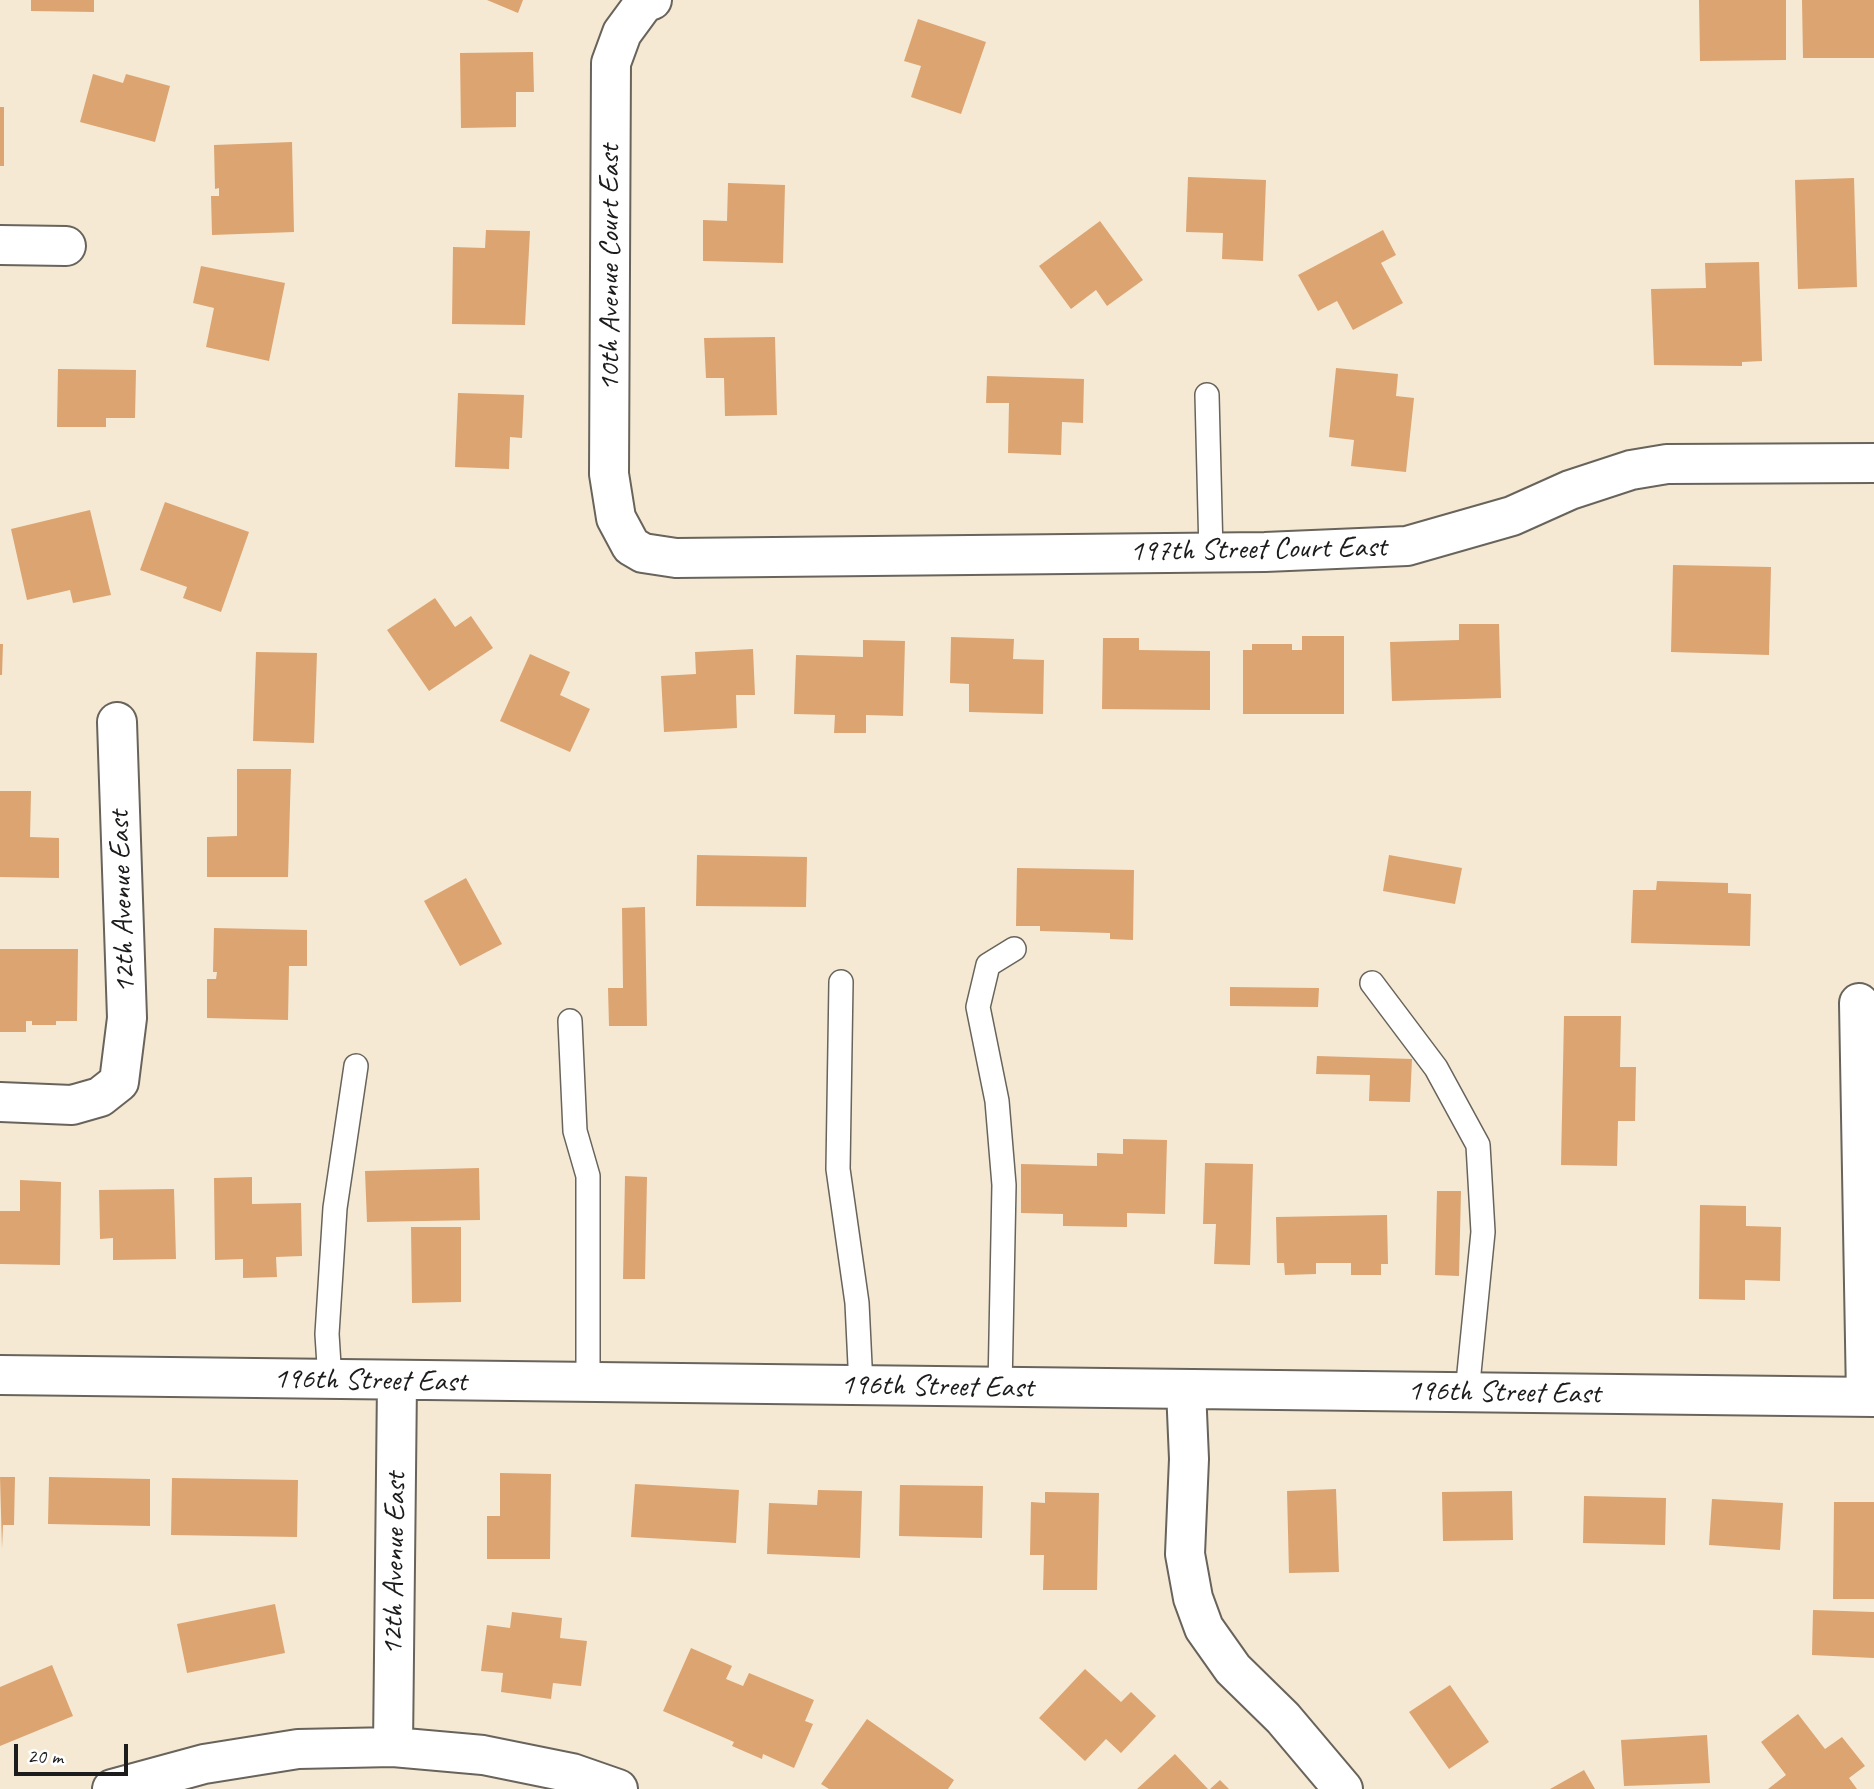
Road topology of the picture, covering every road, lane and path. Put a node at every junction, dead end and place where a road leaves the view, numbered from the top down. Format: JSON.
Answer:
{"nodes":[{"id":1,"x":652,"y":0,"type":"edge"},
{"id":2,"x":0,"y":245,"type":"edge"},
{"id":3,"x":66,"y":246,"type":"dead end"},
{"id":4,"x":1207,"y":395,"type":"dead end"},
{"id":5,"x":1874,"y":463,"type":"edge"},
{"id":6,"x":631,"y":546,"type":"joint"},
{"id":7,"x":1211,"y":553,"type":"junction"},
{"id":8,"x":117,"y":722,"type":"dead end"},
{"id":9,"x":1014,"y":949,"type":"dead end"},
{"id":10,"x":841,"y":982,"type":"dead end"},
{"id":11,"x":1372,"y":983,"type":"dead end"},
{"id":12,"x":1859,"y":1003,"type":"dead end"},
{"id":13,"x":570,"y":1021,"type":"dead end"},
{"id":14,"x":356,"y":1066,"type":"dead end"},
{"id":15,"x":0,"y":1102,"type":"edge"},
{"id":16,"x":0,"y":1375,"type":"edge"},
{"id":17,"x":330,"y":1381,"type":"junction"},
{"id":18,"x":397,"y":1382,"type":"junction"},
{"id":19,"x":588,"y":1384,"type":"junction"},
{"id":20,"x":861,"y":1386,"type":"junction"},
{"id":21,"x":1000,"y":1388,"type":"junction"},
{"id":22,"x":1186,"y":1390,"type":"junction"},
{"id":23,"x":1468,"y":1393,"type":"junction"},
{"id":24,"x":1870,"y":1397,"type":"edge"},
{"id":25,"x":393,"y":1747,"type":"junction"},
{"id":26,"x":112,"y":1789,"type":"edge"},
{"id":27,"x":618,"y":1789,"type":"edge"},
{"id":28,"x":1343,"y":1789,"type":"edge"}],
"edges":[{"from":1,"to":6,"type":"street","name":"10th Avenue Court East"},
{"from":2,"to":3,"type":"street"},
{"from":4,"to":7,"type":"lane"},
{"from":5,"to":7,"type":"street","name":"197th Street Court East"},
{"from":6,"to":7,"type":"street","name":"197th Street Court East"},
{"from":8,"to":15,"type":"street","name":"12th Avenue East"},
{"from":9,"to":21,"type":"lane"},
{"from":10,"to":20,"type":"lane"},
{"from":11,"to":23,"type":"lane"},
{"from":12,"to":24,"type":"street"},
{"from":13,"to":19,"type":"lane"},
{"from":14,"to":17,"type":"lane"},
{"from":16,"to":17,"type":"street","name":"196th Street East"},
{"from":17,"to":18,"type":"street","name":"196th Street East"},
{"from":18,"to":19,"type":"street","name":"196th Street East"},
{"from":18,"to":25,"type":"street","name":"12th Avenue East"},
{"from":19,"to":20,"type":"street","name":"196th Street East"},
{"from":20,"to":21,"type":"street","name":"196th Street East"},
{"from":21,"to":22,"type":"street","name":"196th Street East"},
{"from":22,"to":23,"type":"street","name":"196th Street East"},
{"from":22,"to":28,"type":"street"},
{"from":23,"to":24,"type":"street","name":"196th Street East"},
{"from":25,"to":26,"type":"street"},
{"from":25,"to":27,"type":"street"}]}
